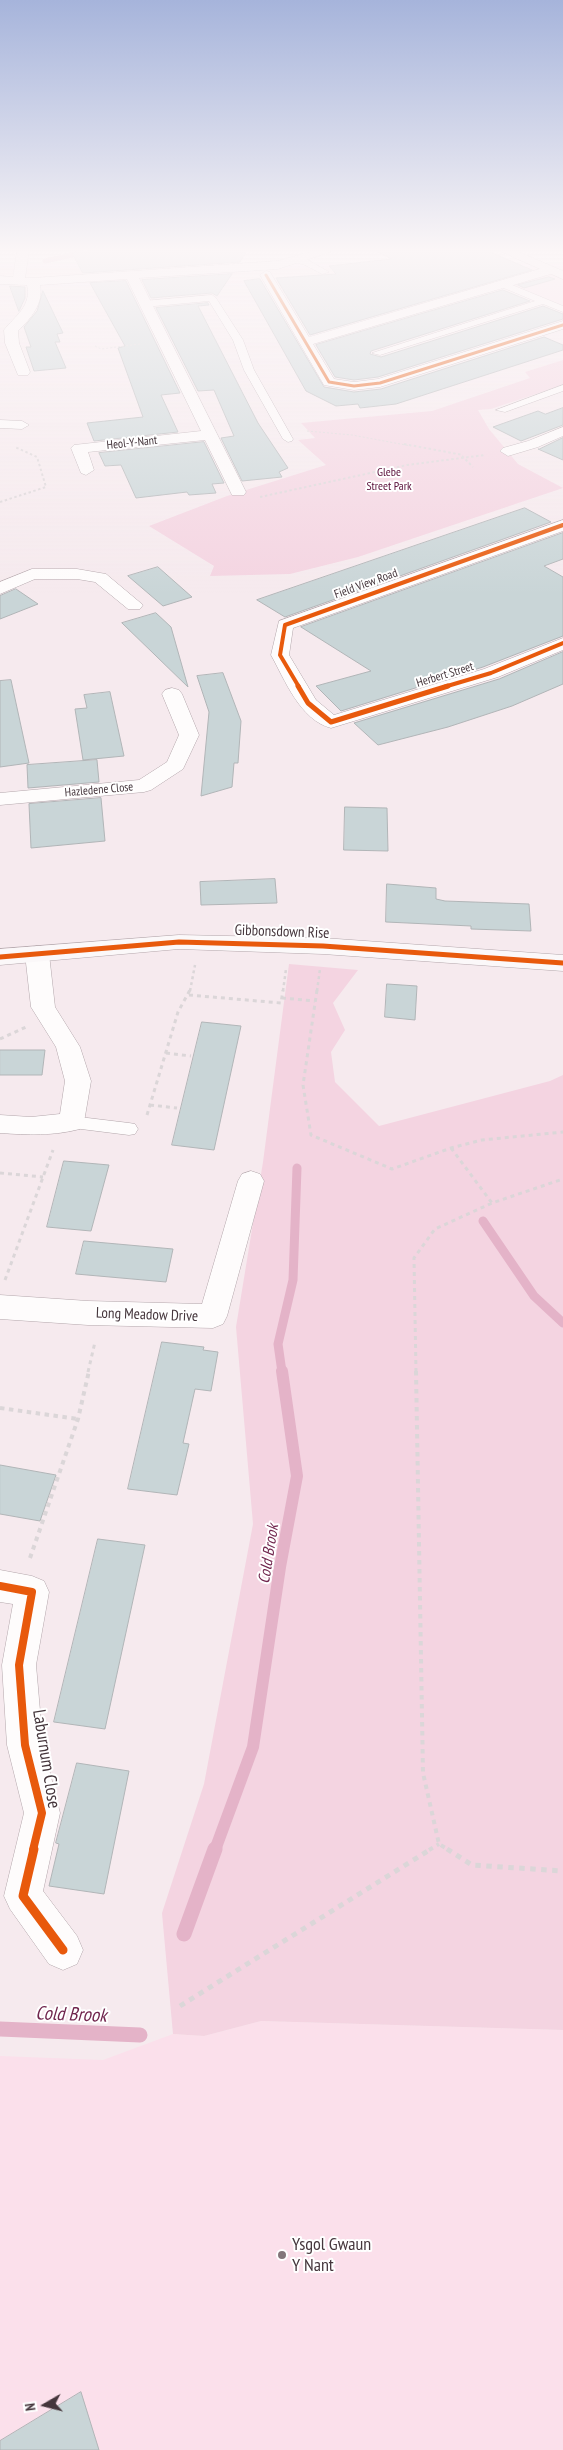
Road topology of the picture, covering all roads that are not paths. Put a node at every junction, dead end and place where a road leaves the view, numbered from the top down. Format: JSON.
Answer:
{"nodes":[{"id":1,"x":21,"y":366,"type":"edge"},
{"id":2,"x":175,"y":366,"type":"edge"},
{"id":3,"x":248,"y":366,"type":"edge"},
{"id":4,"x":320,"y":366,"type":"edge"},
{"id":5,"x":433,"y":366,"type":"edge"},
{"id":6,"x":23,"y":372,"type":"dead end"},
{"id":7,"x":563,"y":388,"type":"edge"},
{"id":8,"x":501,"y":410,"type":"dead end"},
{"id":9,"x":0,"y":424,"type":"edge"},
{"id":10,"x":22,"y":425,"type":"dead end"},
{"id":11,"x":562,"y":433,"type":"edge"},
{"id":12,"x":208,"y":435,"type":"junction"},
{"id":13,"x":286,"y":435,"type":"road end"},
{"id":14,"x":508,"y":451,"type":"road end"},
{"id":15,"x":86,"y":470,"type":"dead end"},
{"id":16,"x":238,"y":492,"type":"road end"},
{"id":17,"x":563,"y":525,"type":"edge"},
{"id":18,"x":0,"y":588,"type":"edge"},
{"id":19,"x":134,"y":606,"type":"dead end"},
{"id":20,"x":563,"y":643,"type":"edge"},
{"id":21,"x":172,"y":694,"type":"dead end"},
{"id":22,"x":331,"y":722,"type":"joint"},
{"id":23,"x":0,"y":799,"type":"edge"},
{"id":24,"x":37,"y":954,"type":"junction"},
{"id":25,"x":0,"y":957,"type":"edge"},
{"id":26,"x":563,"y":963,"type":"edge"},
{"id":27,"x":70,"y":1122,"type":"junction"},
{"id":28,"x":0,"y":1124,"type":"edge"},
{"id":29,"x":129,"y":1128,"type":"road end"},
{"id":30,"x":251,"y":1182,"type":"dead end"},
{"id":31,"x":2,"y":1296,"type":"edge"},
{"id":32,"x":9,"y":1588,"type":"edge"},
{"id":33,"x":63,"y":1950,"type":"dead end"}],
"edges":[{"from":1,"to":6,"type":"street"},
{"from":2,"to":12,"type":"street"},
{"from":3,"to":13,"type":"lane"},
{"from":4,"to":5,"type":"street"},
{"from":7,"to":8,"type":"lane"},
{"from":9,"to":10,"type":"street"},
{"from":11,"to":14,"type":"street"},
{"from":12,"to":15,"type":"street","name":"Heol-Y-Nant"},
{"from":12,"to":16,"type":"street"},
{"from":17,"to":22,"type":"street","name":"Field View Road"},
{"from":18,"to":19,"type":"street"},
{"from":20,"to":22,"type":"street","name":"Herbert Street"},
{"from":21,"to":23,"type":"street","name":"Hazledene Close"},
{"from":24,"to":25,"type":"street","name":"Gibbonsdown Rise"},
{"from":24,"to":26,"type":"street","name":"Gibbonsdown Rise"},
{"from":24,"to":27,"type":"street"},
{"from":27,"to":28,"type":"street"},
{"from":27,"to":29,"type":"lane"},
{"from":30,"to":31,"type":"street","name":"Long Meadow Drive"},
{"from":32,"to":33,"type":"street","name":"Laburnum Close"}]}
